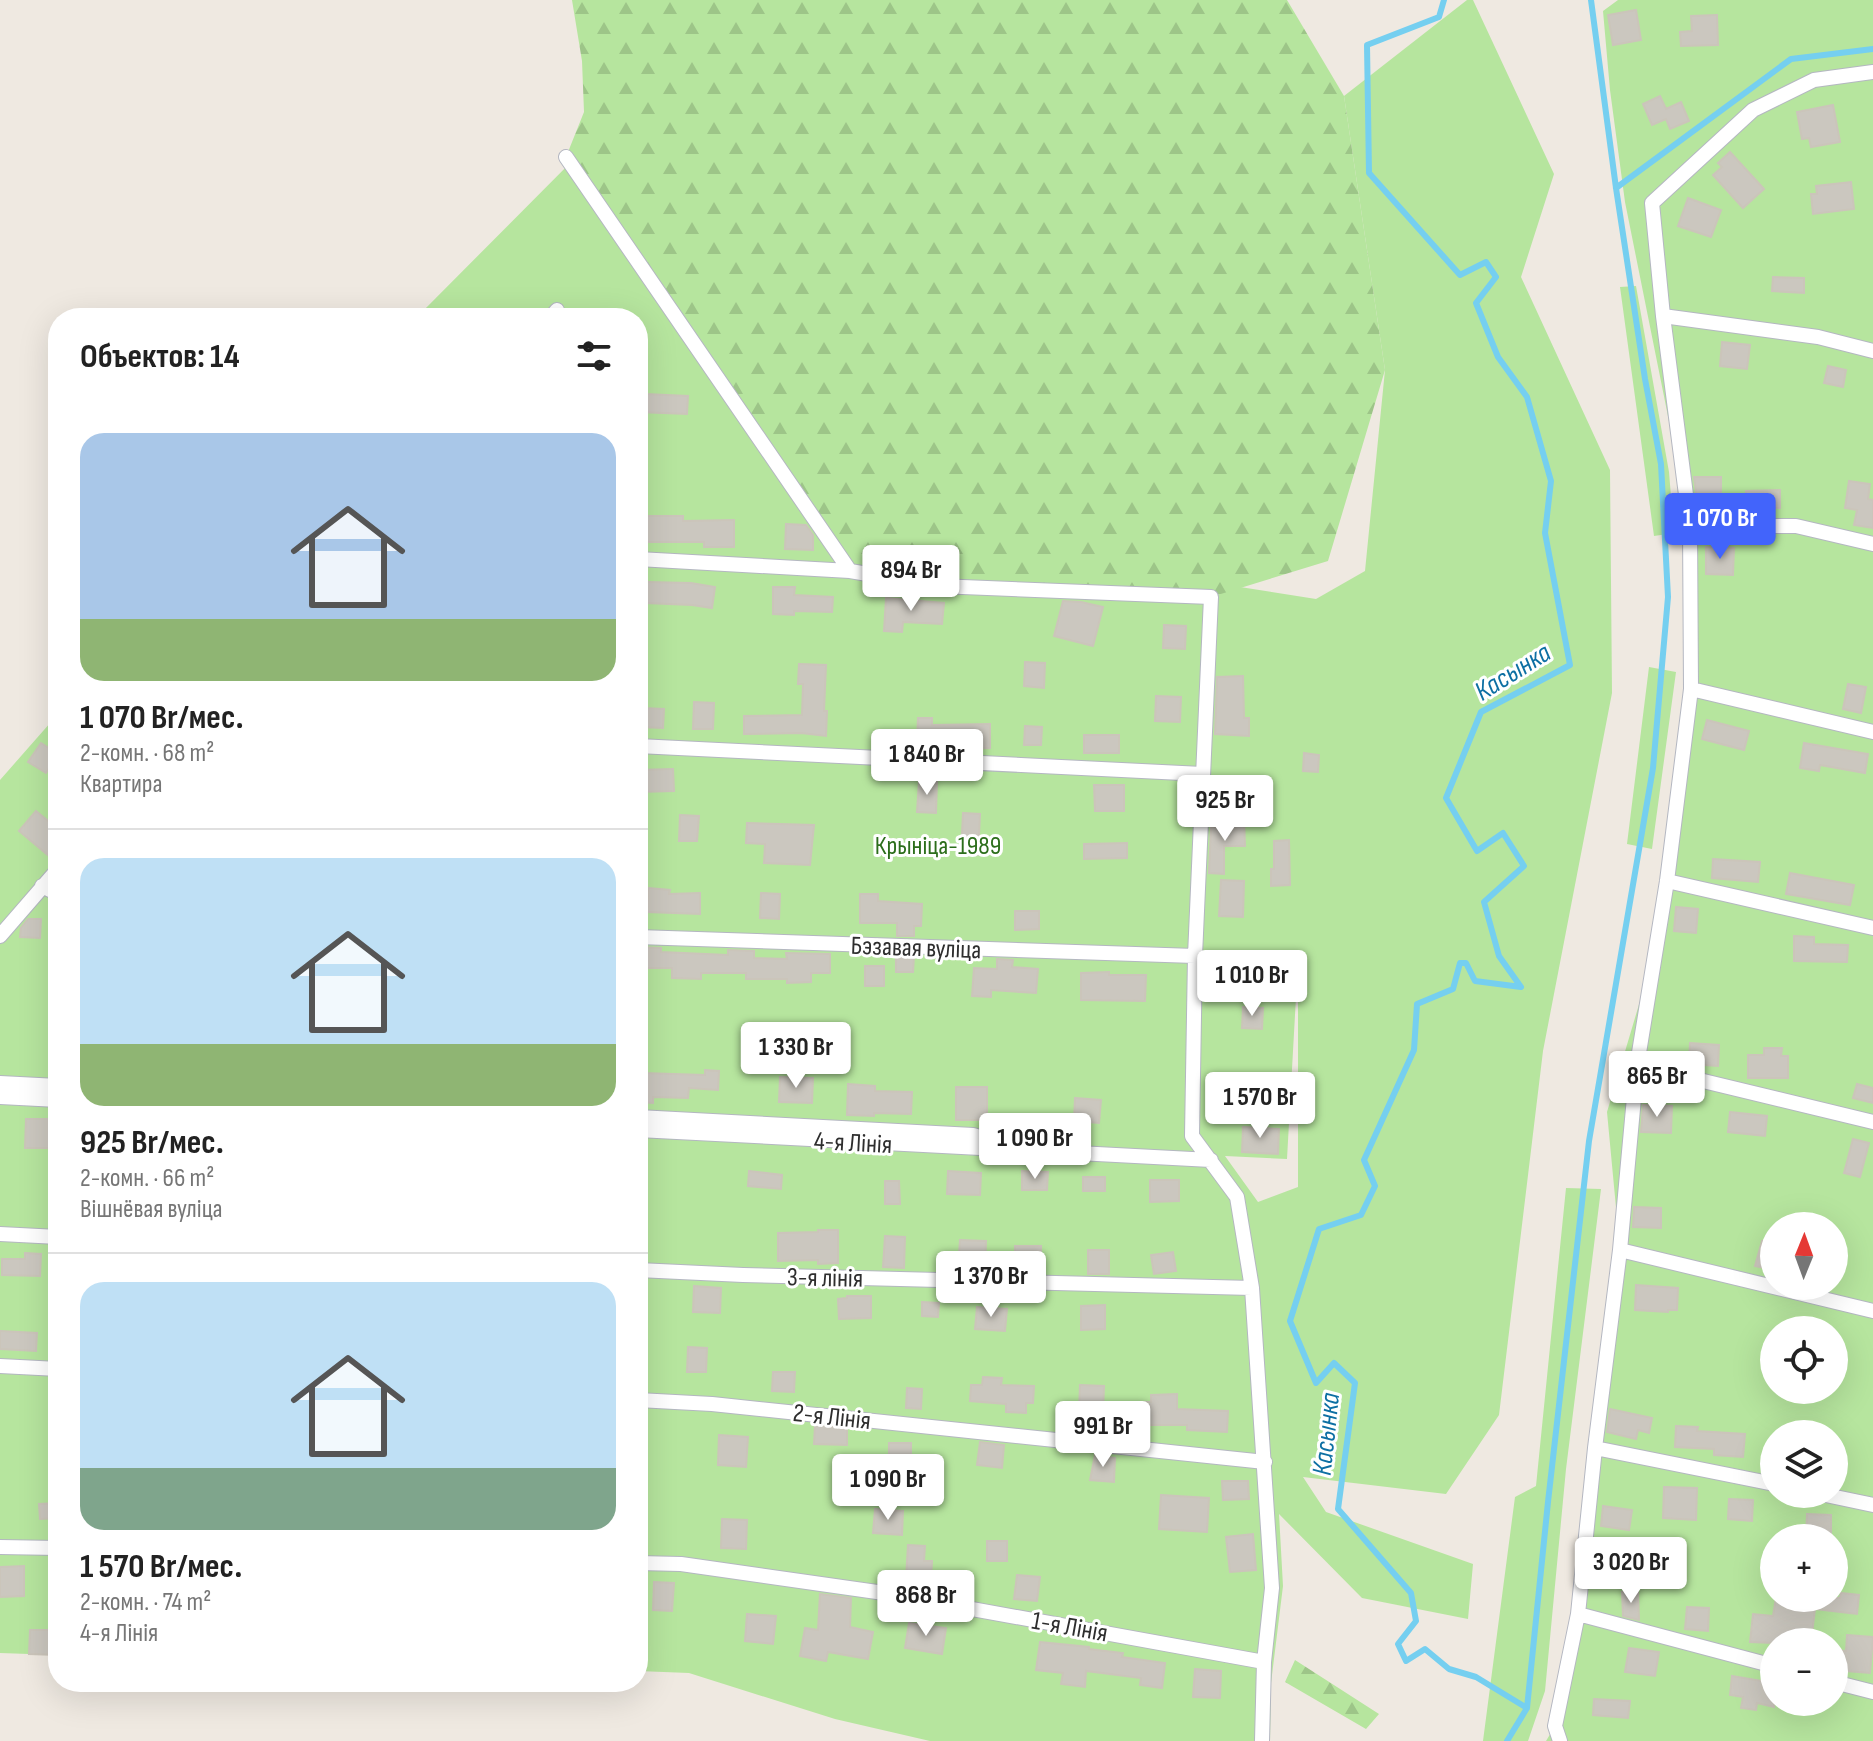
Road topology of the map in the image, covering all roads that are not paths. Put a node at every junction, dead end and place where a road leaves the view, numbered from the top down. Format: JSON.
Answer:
{"nodes":[{"id":1,"x":1873,"y":72,"type":"edge"},
{"id":2,"x":566,"y":157,"type":"dead end"},
{"id":3,"x":1663,"y":316,"type":"junction"},
{"id":4,"x":1873,"y":351,"type":"edge"},
{"id":5,"x":1690,"y":526,"type":"junction"},
{"id":6,"x":1873,"y":544,"type":"edge"},
{"id":7,"x":648,"y":560,"type":"edge"},
{"id":8,"x":850,"y":571,"type":"junction"},
{"id":9,"x":1691,"y":689,"type":"junction"},
{"id":10,"x":1873,"y":732,"type":"edge"},
{"id":11,"x":648,"y":746,"type":"edge"},
{"id":12,"x":1202,"y":774,"type":"junction"},
{"id":13,"x":48,"y":880,"type":"edge"},
{"id":14,"x":1667,"y":881,"type":"junction"},
{"id":15,"x":42,"y":886,"type":"junction"},
{"id":16,"x":48,"y":889,"type":"edge"},
{"id":17,"x":1873,"y":928,"type":"edge"},
{"id":18,"x":0,"y":936,"type":"edge"},
{"id":19,"x":648,"y":937,"type":"edge"},
{"id":20,"x":1195,"y":956,"type":"junction"},
{"id":21,"x":1637,"y":1065,"type":"junction"},
{"id":22,"x":0,"y":1083,"type":"edge"},
{"id":23,"x":48,"y":1085,"type":"edge"},
{"id":24,"x":0,"y":1097,"type":"edge"},
{"id":25,"x":48,"y":1099,"type":"edge"},
{"id":26,"x":648,"y":1118,"type":"edge"},
{"id":27,"x":1873,"y":1122,"type":"edge"},
{"id":28,"x":648,"y":1131,"type":"edge"},
{"id":29,"x":1027,"y":1151,"type":"junction"},
{"id":30,"x":1211,"y":1160,"type":"junction"},
{"id":31,"x":0,"y":1234,"type":"edge"},
{"id":32,"x":48,"y":1236,"type":"edge"},
{"id":33,"x":1620,"y":1250,"type":"junction"},
{"id":34,"x":648,"y":1270,"type":"edge"},
{"id":35,"x":1252,"y":1288,"type":"junction"},
{"id":36,"x":1873,"y":1311,"type":"edge"},
{"id":37,"x":0,"y":1366,"type":"edge"},
{"id":38,"x":48,"y":1368,"type":"edge"},
{"id":39,"x":648,"y":1401,"type":"edge"},
{"id":40,"x":1595,"y":1448,"type":"junction"},
{"id":41,"x":1265,"y":1462,"type":"junction"},
{"id":42,"x":1760,"y":1481,"type":"edge"},
{"id":43,"x":1848,"y":1500,"type":"edge"},
{"id":44,"x":1873,"y":1505,"type":"edge"},
{"id":45,"x":0,"y":1547,"type":"edge"},
{"id":46,"x":48,"y":1548,"type":"edge"},
{"id":47,"x":648,"y":1563,"type":"edge"},
{"id":48,"x":1578,"y":1614,"type":"junction"},
{"id":49,"x":1264,"y":1662,"type":"junction"},
{"id":50,"x":1760,"y":1662,"type":"edge"},
{"id":51,"x":1848,"y":1686,"type":"edge"},
{"id":52,"x":1873,"y":1692,"type":"edge"},
{"id":53,"x":1262,"y":1741,"type":"edge"},
{"id":54,"x":1560,"y":1741,"type":"edge"}],
"edges":[{"from":1,"to":3,"type":"street"},
{"from":2,"to":8,"type":"street"},
{"from":3,"to":4,"type":"street"},
{"from":3,"to":5,"type":"street"},
{"from":5,"to":6,"type":"street"},
{"from":5,"to":9,"type":"street"},
{"from":7,"to":8,"type":"street"},
{"from":8,"to":12,"type":"street"},
{"from":9,"to":10,"type":"street"},
{"from":9,"to":14,"type":"street"},
{"from":11,"to":12,"type":"street"},
{"from":12,"to":20,"type":"street"},
{"from":13,"to":15,"type":"street"},
{"from":14,"to":17,"type":"street"},
{"from":14,"to":21,"type":"street"},
{"from":15,"to":16,"type":"street"},
{"from":15,"to":18,"type":"street"},
{"from":19,"to":20,"type":"street","name":"Бэзавая вуліца"},
{"from":20,"to":30,"type":"street"},
{"from":21,"to":27,"type":"street"},
{"from":21,"to":33,"type":"street"},
{"from":22,"to":23,"type":"street"},
{"from":24,"to":25,"type":"street"},
{"from":26,"to":29,"type":"street"},
{"from":28,"to":29,"type":"street","name":"4-я Лінія"},
{"from":29,"to":30,"type":"street","name":"4-я Лінія"},
{"from":30,"to":35,"type":"street"},
{"from":31,"to":32,"type":"street"},
{"from":33,"to":36,"type":"street"},
{"from":33,"to":40,"type":"street"},
{"from":34,"to":35,"type":"street","name":"3-я лінія"},
{"from":35,"to":41,"type":"street"},
{"from":37,"to":38,"type":"street"},
{"from":39,"to":41,"type":"street","name":"2-я Лінія"},
{"from":40,"to":42,"type":"street"},
{"from":40,"to":48,"type":"street"},
{"from":41,"to":49,"type":"street"},
{"from":43,"to":44,"type":"street"},
{"from":45,"to":46,"type":"street"},
{"from":47,"to":49,"type":"street","name":"1-я Лінія"},
{"from":48,"to":50,"type":"street"},
{"from":48,"to":54,"type":"street"},
{"from":49,"to":53,"type":"street"},
{"from":51,"to":52,"type":"street"}]}
